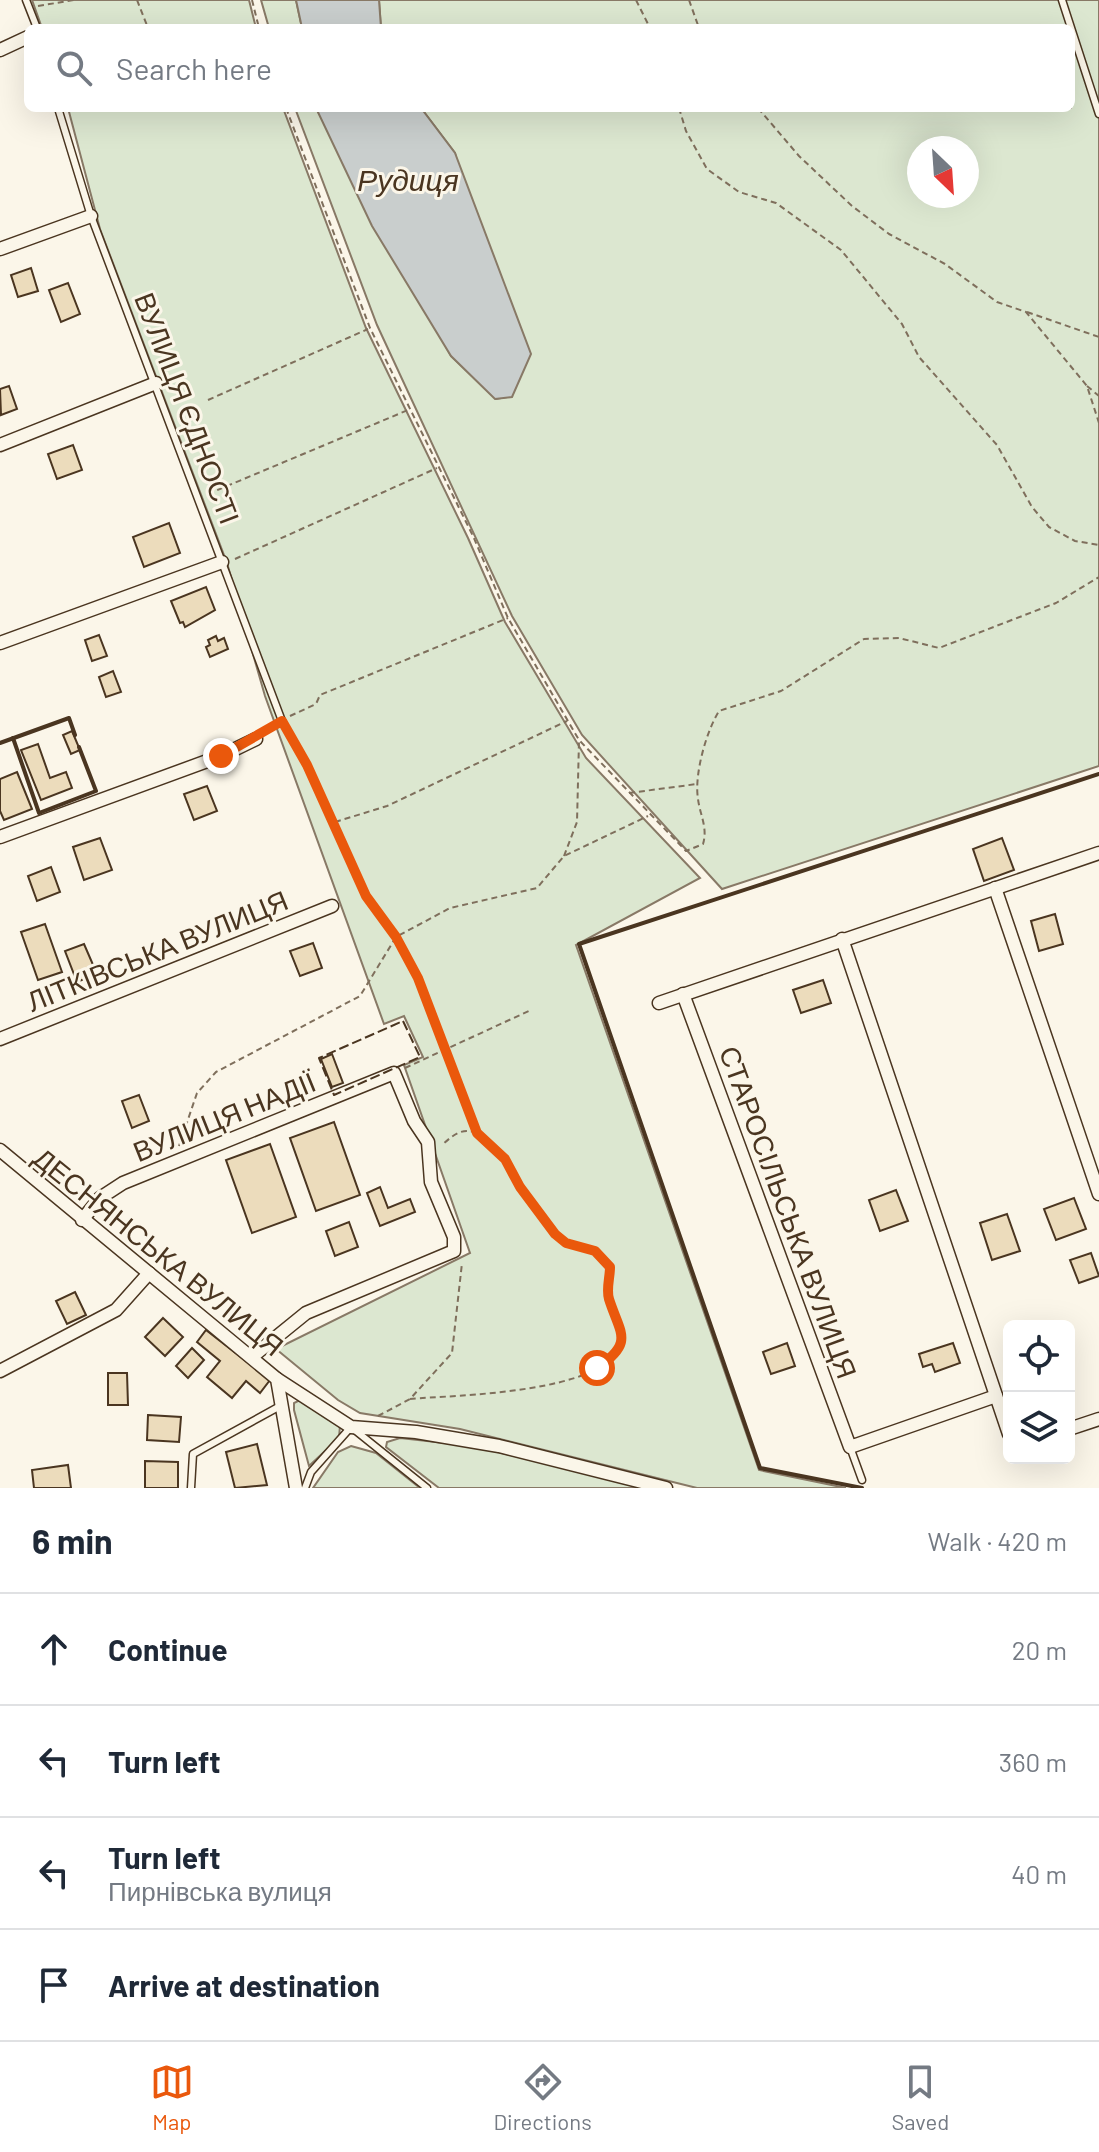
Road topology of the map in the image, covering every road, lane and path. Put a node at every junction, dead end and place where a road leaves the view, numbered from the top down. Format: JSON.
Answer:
{"nodes":[{"id":1,"x":74,"y":0,"type":"edge"},
{"id":2,"x":137,"y":0,"type":"edge"},
{"id":3,"x":252,"y":0,"type":"edge"},
{"id":4,"x":636,"y":0,"type":"edge"},
{"id":5,"x":689,"y":0,"type":"edge"},
{"id":6,"x":1062,"y":0,"type":"edge"},
{"id":7,"x":28,"y":4,"type":"edge"},
{"id":8,"x":36,"y":24,"type":"edge"},
{"id":9,"x":146,"y":24,"type":"edge"},
{"id":10,"x":258,"y":24,"type":"edge"},
{"id":11,"x":648,"y":24,"type":"edge"},
{"id":12,"x":698,"y":24,"type":"edge"},
{"id":13,"x":1070,"y":24,"type":"edge"},
{"id":14,"x":24,"y":39,"type":"edge"},
{"id":15,"x":1075,"y":40,"type":"edge"},
{"id":16,"x":0,"y":50,"type":"edge"},
{"id":17,"x":59,"y":112,"type":"edge"},
{"id":18,"x":288,"y":112,"type":"edge"},
{"id":19,"x":680,"y":112,"type":"edge"},
{"id":20,"x":761,"y":112,"type":"edge"},
{"id":21,"x":1099,"y":114,"type":"edge"},
{"id":22,"x":91,"y":216,"type":"junction"},
{"id":23,"x":0,"y":249,"type":"edge"},
{"id":24,"x":1026,"y":312,"type":"junction"},
{"id":25,"x":370,"y":328,"type":"junction"},
{"id":26,"x":1099,"y":337,"type":"edge"},
{"id":27,"x":156,"y":383,"type":"junction"},
{"id":28,"x":1087,"y":386,"type":"junction"},
{"id":29,"x":1099,"y":396,"type":"edge"},
{"id":30,"x":208,"y":400,"type":"dead end"},
{"id":31,"x":409,"y":409,"type":"junction"},
{"id":32,"x":1099,"y":423,"type":"edge"},
{"id":33,"x":0,"y":445,"type":"edge"},
{"id":34,"x":438,"y":468,"type":"junction"},
{"id":35,"x":199,"y":498,"type":"junction"},
{"id":36,"x":1099,"y":545,"type":"edge"},
{"id":37,"x":222,"y":563,"type":"junction"},
{"id":38,"x":1099,"y":577,"type":"edge"},
{"id":39,"x":1092,"y":582,"type":"junction"},
{"id":40,"x":1099,"y":583,"type":"edge"},
{"id":41,"x":508,"y":618,"type":"junction"},
{"id":42,"x":0,"y":643,"type":"edge"},
{"id":43,"x":282,"y":721,"type":"junction"},
{"id":44,"x":568,"y":721,"type":"junction"},
{"id":45,"x":256,"y":739,"type":"dead end"},
{"id":46,"x":579,"y":740,"type":"junction"},
{"id":47,"x":697,"y":784,"type":"junction"},
{"id":48,"x":628,"y":793,"type":"junction"},
{"id":49,"x":649,"y":816,"type":"junction"},
{"id":50,"x":334,"y":823,"type":"junction"},
{"id":51,"x":0,"y":837,"type":"edge"},
{"id":52,"x":1099,"y":853,"type":"edge"},
{"id":53,"x":564,"y":856,"type":"junction"},
{"id":54,"x":995,"y":888,"type":"junction"},
{"id":55,"x":332,"y":906,"type":"dead end"},
{"id":56,"x":396,"y":937,"type":"junction"},
{"id":57,"x":842,"y":939,"type":"junction"},
{"id":58,"x":683,"y":994,"type":"junction"},
{"id":59,"x":659,"y":1003,"type":"dead end"},
{"id":60,"x":531,"y":1010,"type":"dead end"},
{"id":61,"x":0,"y":1039,"type":"edge"},
{"id":62,"x":443,"y":1050,"type":"junction"},
{"id":63,"x":394,"y":1073,"type":"junction"},
{"id":64,"x":477,"y":1133,"type":"junction"},
{"id":65,"x":0,"y":1150,"type":"edge"},
{"id":66,"x":432,"y":1153,"type":"junction"},
{"id":67,"x":176,"y":1162,"type":"junction"},
{"id":68,"x":1099,"y":1194,"type":"edge"},
{"id":69,"x":82,"y":1220,"type":"junction"},
{"id":70,"x":458,"y":1255,"type":"junction"},
{"id":71,"x":149,"y":1273,"type":"junction"},
{"id":72,"x":253,"y":1356,"type":"junction"},
{"id":73,"x":0,"y":1371,"type":"edge"},
{"id":74,"x":277,"y":1379,"type":"junction"},
{"id":75,"x":996,"y":1396,"type":"junction"},
{"id":76,"x":410,"y":1399,"type":"junction"},
{"id":77,"x":282,"y":1405,"type":"junction"},
{"id":78,"x":379,"y":1416,"type":"dead end"},
{"id":79,"x":1003,"y":1416,"type":"edge"},
{"id":80,"x":1099,"y":1419,"type":"edge"},
{"id":81,"x":351,"y":1427,"type":"junction"},
{"id":82,"x":1075,"y":1427,"type":"edge"},
{"id":83,"x":850,"y":1447,"type":"junction"},
{"id":84,"x":862,"y":1480,"type":"dead end"},
{"id":85,"x":191,"y":1488,"type":"edge"},
{"id":86,"x":296,"y":1488,"type":"edge"},
{"id":87,"x":305,"y":1488,"type":"edge"},
{"id":88,"x":427,"y":1488,"type":"edge"},
{"id":89,"x":666,"y":1488,"type":"edge"}],
"edges":[{"from":1,"to":7,"type":"path"},
{"from":2,"to":9,"type":"path"},
{"from":3,"to":10,"type":"path"},
{"from":4,"to":11,"type":"path"},
{"from":5,"to":12,"type":"path"},
{"from":6,"to":13,"type":"lane"},
{"from":7,"to":8,"type":"lane"},
{"from":14,"to":16,"type":"street"},
{"from":15,"to":21,"type":"lane"},
{"from":17,"to":22,"type":"lane","name":"ВУЛИЦЯ ЄДНОСТІ"},
{"from":18,"to":25,"type":"path"},
{"from":19,"to":36,"type":"path"},
{"from":20,"to":24,"type":"path"},
{"from":22,"to":23,"type":"street"},
{"from":22,"to":27,"type":"lane","name":"ВУЛИЦЯ ЄДНОСТІ"},
{"from":24,"to":26,"type":"path"},
{"from":24,"to":28,"type":"path"},
{"from":25,"to":30,"type":"path"},
{"from":25,"to":31,"type":"path"},
{"from":27,"to":33,"type":"street"},
{"from":27,"to":35,"type":"lane","name":"ВУЛИЦЯ ЄДНОСТІ"},
{"from":28,"to":29,"type":"path"},
{"from":28,"to":32,"type":"path"},
{"from":31,"to":34,"type":"path"},
{"from":31,"to":35,"type":"path"},
{"from":34,"to":37,"type":"path"},
{"from":34,"to":41,"type":"path"},
{"from":35,"to":37,"type":"lane","name":"ВУЛИЦЯ ЄДНОСТІ"},
{"from":37,"to":42,"type":"street"},
{"from":37,"to":43,"type":"lane","name":"ВУЛИЦЯ ЄДНОСТІ"},
{"from":38,"to":39,"type":"path"},
{"from":39,"to":40,"type":"path"},
{"from":39,"to":47,"type":"path"},
{"from":41,"to":43,"type":"path"},
{"from":41,"to":44,"type":"path"},
{"from":43,"to":50,"type":"path"},
{"from":44,"to":46,"type":"path"},
{"from":44,"to":50,"type":"path"},
{"from":45,"to":51,"type":"street"},
{"from":46,"to":48,"type":"path"},
{"from":46,"to":53,"type":"path"},
{"from":47,"to":48,"type":"path"},
{"from":47,"to":49,"type":"path"},
{"from":48,"to":49,"type":"path"},
{"from":49,"to":53,"type":"path"},
{"from":50,"to":56,"type":"path"},
{"from":52,"to":54,"type":"street"},
{"from":53,"to":56,"type":"path"},
{"from":54,"to":57,"type":"street"},
{"from":54,"to":68,"type":"street"},
{"from":55,"to":61,"type":"street","name":"ЛІТКІВСЬКА ВУЛИЦЯ"},
{"from":56,"to":62,"type":"path"},
{"from":56,"to":67,"type":"path"},
{"from":57,"to":58,"type":"street"},
{"from":57,"to":75,"type":"street"},
{"from":58,"to":59,"type":"street"},
{"from":58,"to":83,"type":"street","name":"СТАРОСІЛЬСЬКА ВУЛИЦЯ"},
{"from":60,"to":62,"type":"path"},
{"from":62,"to":63,"type":"path"},
{"from":62,"to":64,"type":"path"},
{"from":63,"to":66,"type":"street"},
{"from":63,"to":67,"type":"street","name":"ВУЛИЦЯ НАДІЇ"},
{"from":64,"to":66,"type":"path"},
{"from":64,"to":76,"type":"path"},
{"from":65,"to":69,"type":"street","name":"ДЕСНЯНСЬКА ВУЛИЦЯ"},
{"from":66,"to":70,"type":"street"},
{"from":67,"to":69,"type":"street","name":"ВУЛИЦЯ НАДІЇ"},
{"from":69,"to":71,"type":"street","name":"ДЕСНЯНСЬКА ВУЛИЦЯ"},
{"from":70,"to":72,"type":"street"},
{"from":70,"to":76,"type":"path"},
{"from":71,"to":72,"type":"street","name":"ДЕСНЯНСЬКА ВУЛИЦЯ"},
{"from":71,"to":73,"type":"street"},
{"from":72,"to":74,"type":"street","name":"ДЕСНЯНСЬКА ВУЛИЦЯ"},
{"from":74,"to":77,"type":"street","name":"ДЕСНЯНСЬКА ВУЛИЦЯ"},
{"from":74,"to":81,"type":"street"},
{"from":75,"to":79,"type":"street"},
{"from":75,"to":83,"type":"street"},
{"from":76,"to":78,"type":"path"},
{"from":77,"to":85,"type":"lane"},
{"from":77,"to":86,"type":"street","name":"ДЕСНЯНСЬКА ВУЛИЦЯ"},
{"from":80,"to":82,"type":"street"},
{"from":81,"to":87,"type":"lane"},
{"from":81,"to":88,"type":"lane"},
{"from":81,"to":89,"type":"street"},
{"from":83,"to":84,"type":"lane"}]}
